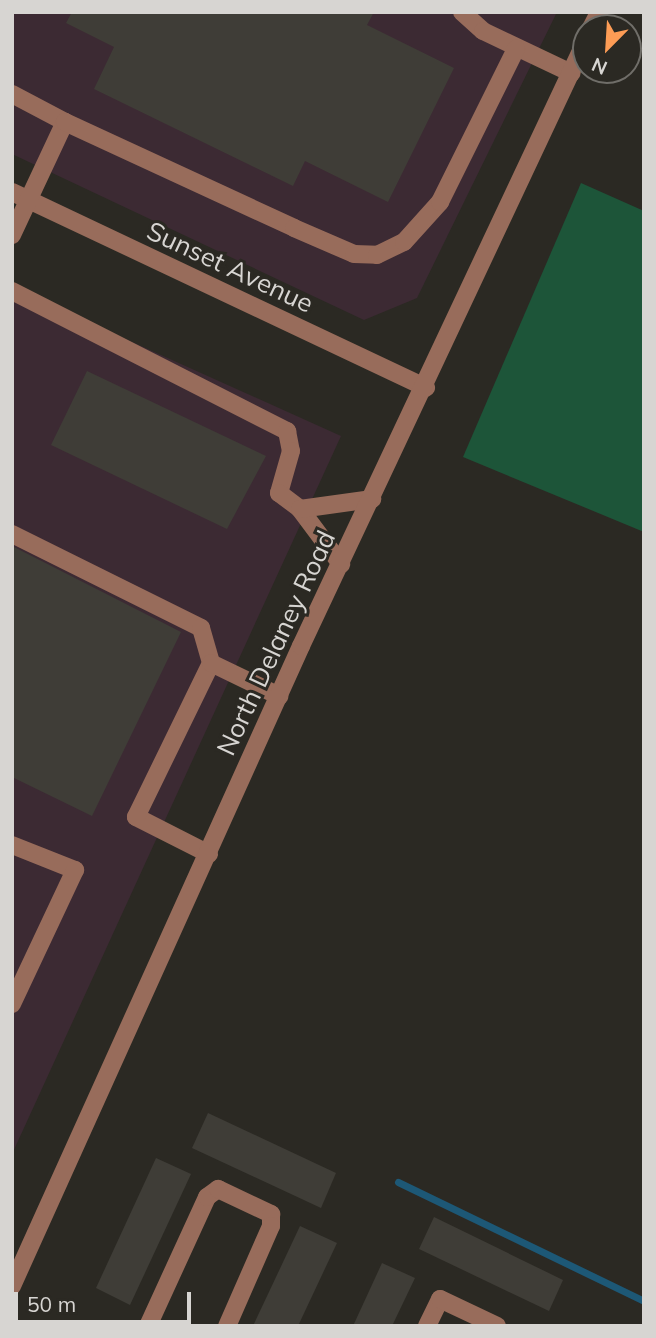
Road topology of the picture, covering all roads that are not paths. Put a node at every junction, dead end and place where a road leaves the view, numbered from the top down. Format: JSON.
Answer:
{"nodes":[{"id":1,"x":462,"y":12,"type":"edge"},
{"id":2,"x":516,"y":49,"type":"junction"},
{"id":3,"x":572,"y":69,"type":"edge"},
{"id":4,"x":570,"y":73,"type":"junction"},
{"id":5,"x":12,"y":94,"type":"edge"},
{"id":6,"x":65,"y":122,"type":"junction"},
{"id":7,"x":20,"y":196,"type":"edge"},
{"id":8,"x":12,"y":235,"type":"edge"},
{"id":9,"x":12,"y":291,"type":"edge"},
{"id":10,"x":426,"y":388,"type":"junction"},
{"id":11,"x":372,"y":499,"type":"junction"},
{"id":12,"x":300,"y":509,"type":"junction"},
{"id":13,"x":12,"y":534,"type":"edge"},
{"id":14,"x":341,"y":564,"type":"junction"},
{"id":15,"x":211,"y":663,"type":"junction"},
{"id":16,"x":279,"y":696,"type":"junction"},
{"id":17,"x":12,"y":845,"type":"edge"},
{"id":18,"x":209,"y":854,"type":"junction"},
{"id":19,"x":12,"y":1004,"type":"edge"},
{"id":20,"x":16,"y":1278,"type":"edge"},
{"id":21,"x":148,"y":1326,"type":"edge"},
{"id":22,"x":227,"y":1326,"type":"edge"},
{"id":23,"x":428,"y":1326,"type":"edge"},
{"id":24,"x":497,"y":1326,"type":"edge"}],
"edges":[{"from":1,"to":2,"type":"street"},
{"from":2,"to":4,"type":"street"},
{"from":2,"to":6,"type":"street"},
{"from":3,"to":4,"type":"street","name":"North Delaney Road"},
{"from":4,"to":10,"type":"street","name":"North Delaney Road"},
{"from":5,"to":6,"type":"street"},
{"from":6,"to":7,"type":"street"},
{"from":7,"to":8,"type":"street"},
{"from":7,"to":10,"type":"street","name":"Sunset Avenue"},
{"from":9,"to":12,"type":"street"},
{"from":10,"to":11,"type":"street","name":"North Delaney Road"},
{"from":11,"to":12,"type":"street"},
{"from":11,"to":14,"type":"street","name":"North Delaney Road"},
{"from":12,"to":14,"type":"street"},
{"from":13,"to":15,"type":"street"},
{"from":14,"to":16,"type":"street","name":"North Delaney Road"},
{"from":15,"to":16,"type":"street"},
{"from":15,"to":18,"type":"street"},
{"from":16,"to":18,"type":"street","name":"North Delaney Road"},
{"from":17,"to":19,"type":"street"},
{"from":18,"to":20,"type":"street","name":"North Delaney Road"},
{"from":21,"to":22,"type":"street"},
{"from":23,"to":24,"type":"street"}]}
